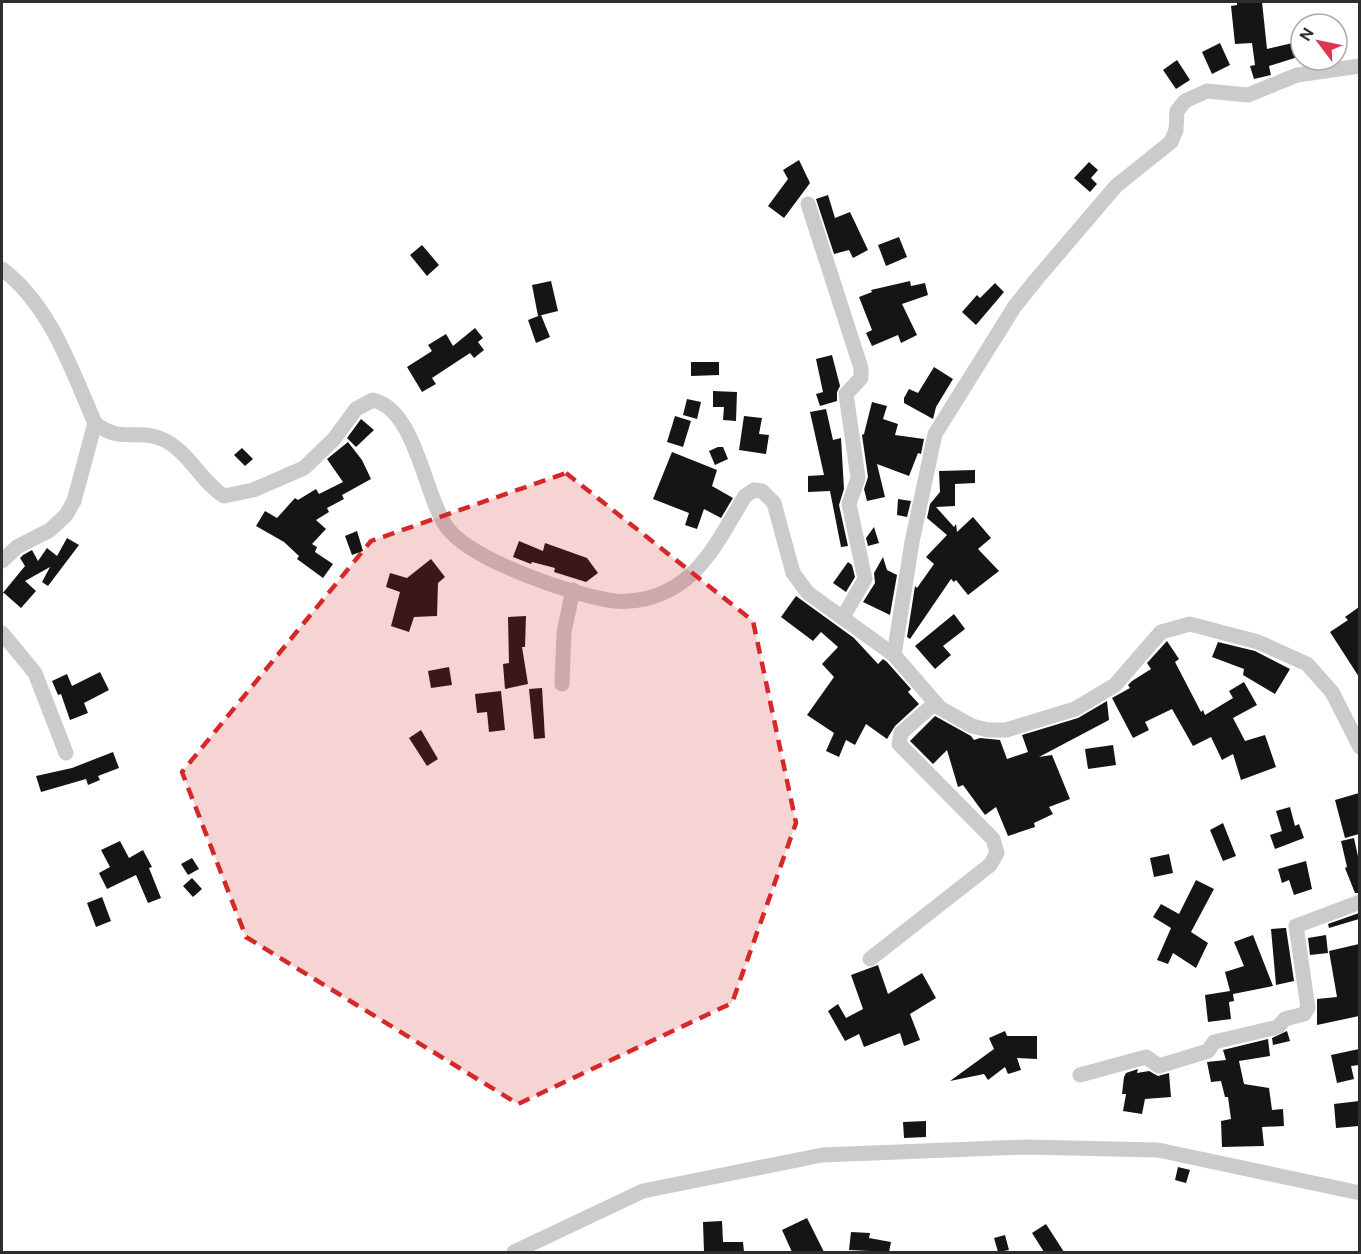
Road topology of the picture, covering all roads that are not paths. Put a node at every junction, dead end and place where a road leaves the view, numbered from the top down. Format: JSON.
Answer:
{"nodes":[{"id":1,"x":1359,"y":66,"type":"edge"},
{"id":2,"x":808,"y":204,"type":"dead end"},
{"id":3,"x":2,"y":269,"type":"edge"},
{"id":4,"x":95,"y":423,"type":"junction"},
{"id":5,"x":2,"y":561,"type":"edge"},
{"id":6,"x":573,"y":590,"type":"junction"},
{"id":7,"x":843,"y":617,"type":"junction"},
{"id":8,"x":2,"y":633,"type":"edge"},
{"id":9,"x":894,"y":655,"type":"junction"},
{"id":10,"x":562,"y":684,"type":"dead end"},
{"id":11,"x":935,"y":703,"type":"junction"},
{"id":12,"x":1359,"y":747,"type":"edge"},
{"id":13,"x":66,"y":753,"type":"dead end"},
{"id":14,"x":1359,"y":902,"type":"edge"},
{"id":15,"x":870,"y":959,"type":"dead end"},
{"id":16,"x":1080,"y":1075,"type":"dead end"},
{"id":17,"x":1359,"y":1192,"type":"edge"},
{"id":18,"x":514,"y":1252,"type":"edge"}],
"edges":[{"from":1,"to":9,"type":"street"},
{"from":2,"to":7,"type":"street"},
{"from":3,"to":4,"type":"street"},
{"from":4,"to":5,"type":"street"},
{"from":4,"to":6,"type":"street"},
{"from":6,"to":7,"type":"street"},
{"from":6,"to":10,"type":"street"},
{"from":7,"to":9,"type":"street"},
{"from":8,"to":13,"type":"street"},
{"from":9,"to":11,"type":"street"},
{"from":11,"to":12,"type":"street"},
{"from":11,"to":15,"type":"street"},
{"from":14,"to":16,"type":"street"},
{"from":17,"to":18,"type":"street"}]}
